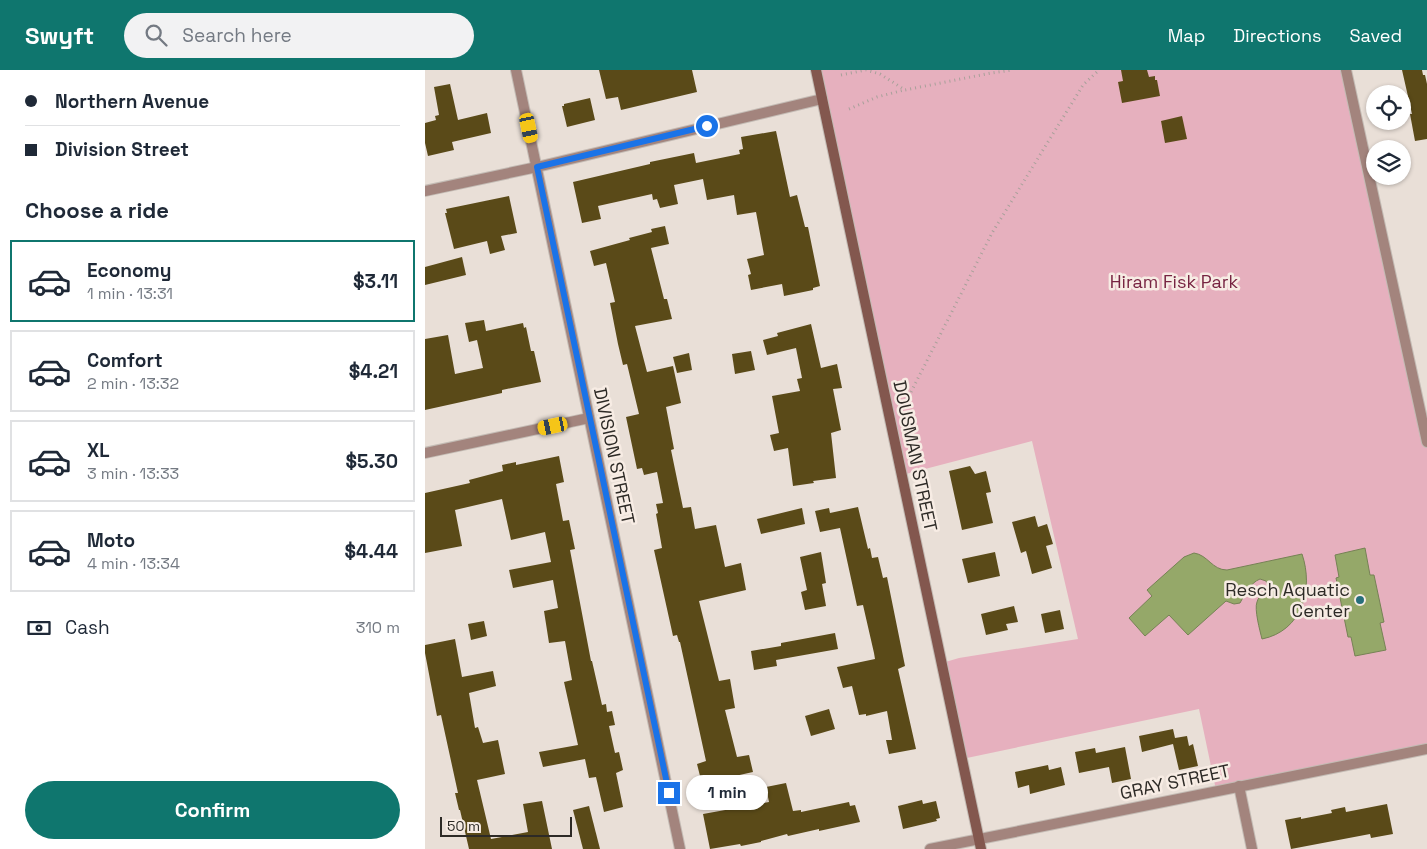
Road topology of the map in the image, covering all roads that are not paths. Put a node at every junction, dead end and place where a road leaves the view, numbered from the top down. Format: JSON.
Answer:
{"nodes":[{"id":1,"x":516,"y":70,"type":"edge"},
{"id":2,"x":816,"y":70,"type":"edge"},
{"id":3,"x":1346,"y":70,"type":"edge"},
{"id":4,"x":822,"y":98,"type":"junction"},
{"id":5,"x":537,"y":167,"type":"junction"},
{"id":6,"x":425,"y":191,"type":"edge"},
{"id":7,"x":589,"y":418,"type":"junction"},
{"id":8,"x":1427,"y":442,"type":"edge"},
{"id":9,"x":425,"y":453,"type":"edge"},
{"id":10,"x":1427,"y":749,"type":"edge"},
{"id":11,"x":1239,"y":786,"type":"junction"},
{"id":12,"x":980,"y":844,"type":"edge"},
{"id":13,"x":680,"y":849,"type":"edge"},
{"id":14,"x":930,"y":849,"type":"edge"},
{"id":15,"x":1252,"y":849,"type":"edge"}],
"edges":[{"from":1,"to":5,"type":"street","name":"DIVISION STREET"},
{"from":2,"to":4,"type":"street","name":"DOUSMAN STREET"},
{"from":3,"to":8,"type":"street"},
{"from":4,"to":5,"type":"street"},
{"from":4,"to":12,"type":"street","name":"DOUSMAN STREET"},
{"from":5,"to":6,"type":"street"},
{"from":5,"to":7,"type":"street","name":"DIVISION STREET"},
{"from":7,"to":9,"type":"street"},
{"from":7,"to":13,"type":"street","name":"DIVISION STREET"},
{"from":10,"to":11,"type":"street","name":"GRAY STREET"},
{"from":11,"to":12,"type":"street","name":"GRAY STREET"},
{"from":11,"to":15,"type":"street"},
{"from":12,"to":14,"type":"street","name":"GRAY STREET"}]}
